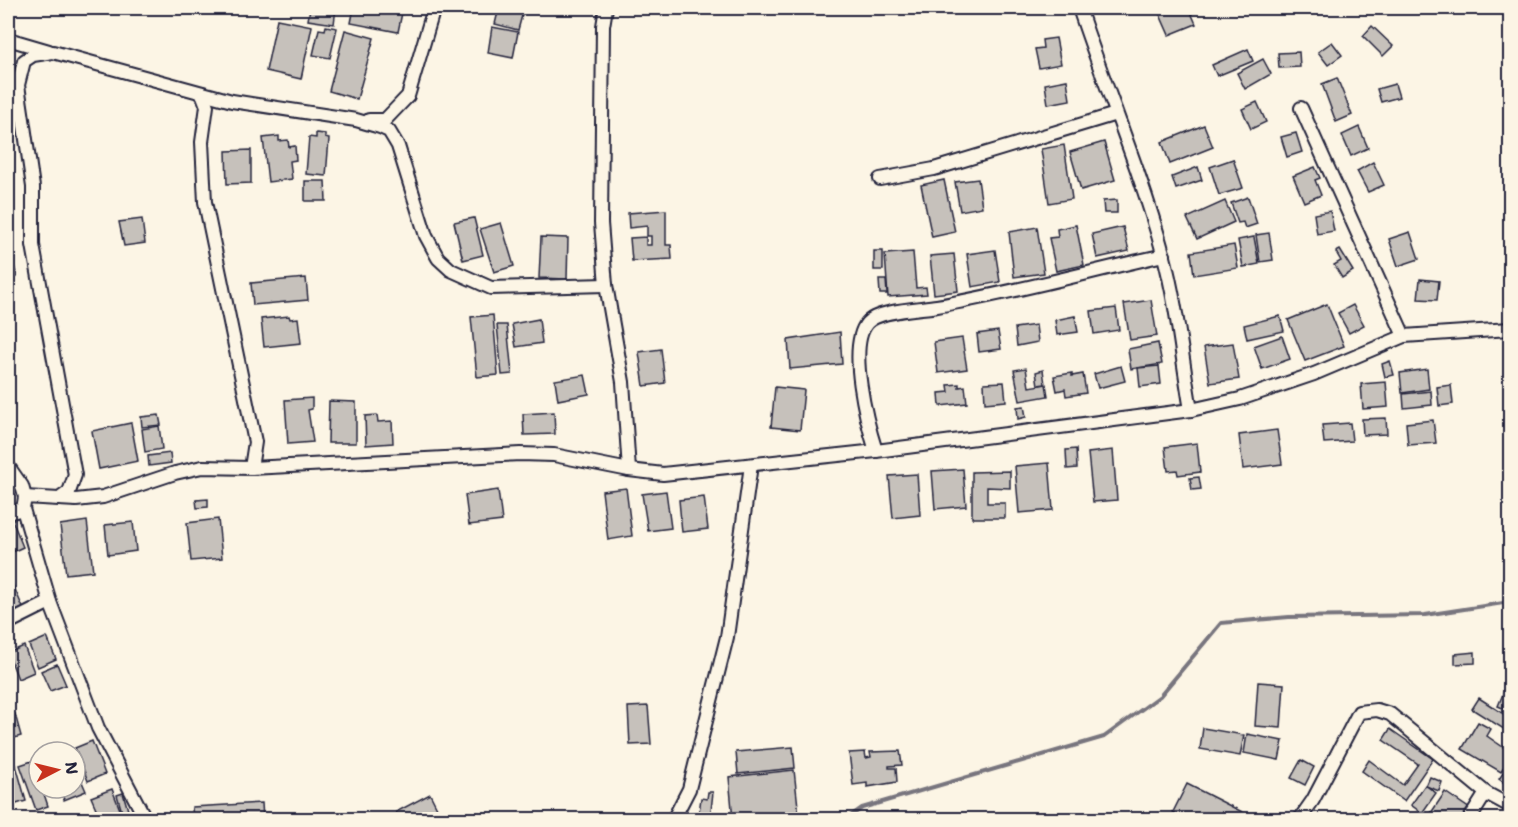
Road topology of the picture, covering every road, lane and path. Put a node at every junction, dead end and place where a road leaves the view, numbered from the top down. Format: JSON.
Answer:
{"nodes":[{"id":1,"x":434,"y":8,"type":"edge"},
{"id":2,"x":601,"y":8,"type":"edge"},
{"id":3,"x":606,"y":8,"type":"edge"},
{"id":4,"x":1079,"y":8,"type":"edge"},
{"id":5,"x":603,"y":26,"type":"junction"},
{"id":6,"x":8,"y":39,"type":"edge"},
{"id":7,"x":53,"y":52,"type":"junction"},
{"id":8,"x":201,"y":93,"type":"junction"},
{"id":9,"x":232,"y":101,"type":"junction"},
{"id":10,"x":1301,"y":108,"type":"dead end"},
{"id":11,"x":207,"y":114,"type":"junction"},
{"id":12,"x":1116,"y":114,"type":"junction"},
{"id":13,"x":356,"y":120,"type":"junction"},
{"id":14,"x":880,"y":179,"type":"dead end"},
{"id":15,"x":1164,"y":255,"type":"junction"},
{"id":16,"x":606,"y":285,"type":"junction"},
{"id":17,"x":1510,"y":329,"type":"edge"},
{"id":18,"x":1404,"y":336,"type":"junction"},
{"id":19,"x":1191,"y":410,"type":"junction"},
{"id":20,"x":876,"y":451,"type":"junction"},
{"id":21,"x":751,"y":465,"type":"junction"},
{"id":22,"x":8,"y":466,"type":"edge"},
{"id":23,"x":251,"y":468,"type":"junction"},
{"id":24,"x":629,"y":470,"type":"junction"},
{"id":25,"x":62,"y":497,"type":"junction"},
{"id":26,"x":24,"y":503,"type":"junction"},
{"id":27,"x":8,"y":513,"type":"edge"},
{"id":28,"x":50,"y":602,"type":"junction"},
{"id":29,"x":8,"y":623,"type":"edge"},
{"id":30,"x":1486,"y":793,"type":"junction"},
{"id":31,"x":1510,"y":806,"type":"edge"},
{"id":32,"x":146,"y":819,"type":"edge"},
{"id":33,"x":673,"y":819,"type":"edge"},
{"id":34,"x":1299,"y":819,"type":"edge"},
{"id":35,"x":1469,"y":819,"type":"edge"}],
"edges":[{"from":1,"to":13,"type":"street"},
{"from":2,"to":5,"type":"street"},
{"from":3,"to":5,"type":"street"},
{"from":4,"to":12,"type":"street"},
{"from":5,"to":16,"type":"street"},
{"from":6,"to":7,"type":"street"},
{"from":7,"to":8,"type":"street"},
{"from":7,"to":25,"type":"street"},
{"from":8,"to":9,"type":"street"},
{"from":8,"to":11,"type":"street"},
{"from":9,"to":11,"type":"street"},
{"from":9,"to":13,"type":"street"},
{"from":10,"to":18,"type":"street"},
{"from":11,"to":23,"type":"street"},
{"from":12,"to":14,"type":"street"},
{"from":12,"to":15,"type":"street"},
{"from":13,"to":16,"type":"street"},
{"from":15,"to":19,"type":"street"},
{"from":15,"to":20,"type":"street"},
{"from":16,"to":24,"type":"street"},
{"from":17,"to":18,"type":"street"},
{"from":18,"to":19,"type":"street"},
{"from":19,"to":20,"type":"street"},
{"from":20,"to":21,"type":"street"},
{"from":21,"to":24,"type":"street"},
{"from":21,"to":33,"type":"street"},
{"from":22,"to":26,"type":"street"},
{"from":23,"to":24,"type":"street"},
{"from":23,"to":25,"type":"street"},
{"from":25,"to":26,"type":"street"},
{"from":26,"to":27,"type":"street"},
{"from":26,"to":28,"type":"street"},
{"from":28,"to":29,"type":"street"},
{"from":28,"to":32,"type":"street"},
{"from":30,"to":31,"type":"street"},
{"from":30,"to":34,"type":"street"},
{"from":30,"to":35,"type":"street"}]}
